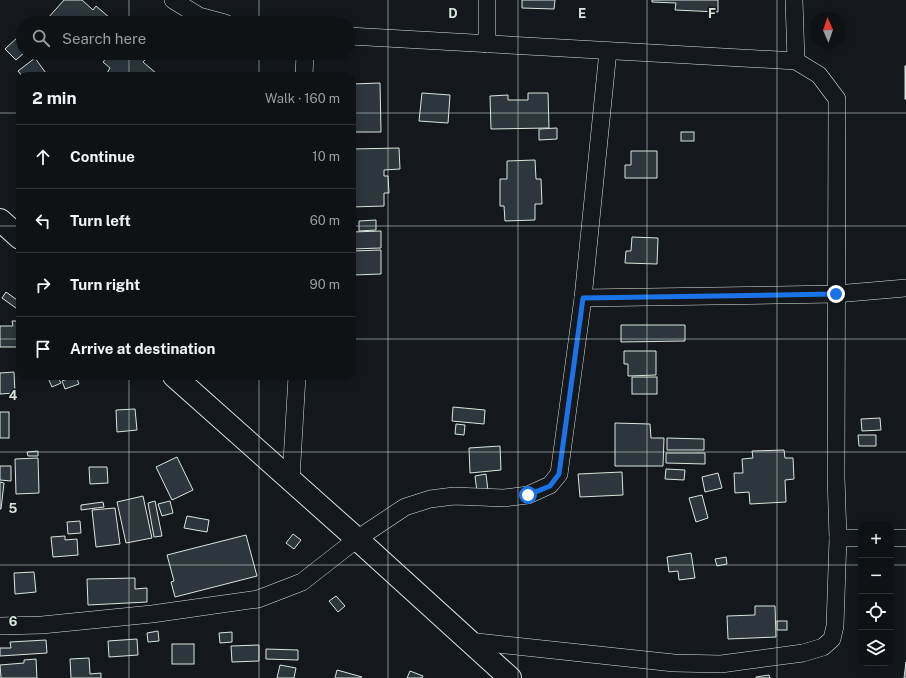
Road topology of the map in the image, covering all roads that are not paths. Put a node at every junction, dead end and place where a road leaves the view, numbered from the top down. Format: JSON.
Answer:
{"nodes":[{"id":1,"x":173,"y":0,"type":"edge"},
{"id":2,"x":487,"y":0,"type":"edge"},
{"id":3,"x":794,"y":0,"type":"edge"},
{"id":4,"x":199,"y":8,"type":"edge"},
{"id":5,"x":213,"y":16,"type":"edge"},
{"id":6,"x":356,"y":36,"type":"edge"},
{"id":7,"x":487,"y":44,"type":"junction"},
{"id":8,"x":608,"y":51,"type":"junction"},
{"id":9,"x":305,"y":60,"type":"edge"},
{"id":10,"x":796,"y":60,"type":"junction"},
{"id":11,"x":304,"y":72,"type":"edge"},
{"id":12,"x":0,"y":220,"type":"edge"},
{"id":13,"x":16,"y":234,"type":"edge"},
{"id":14,"x":906,"y":288,"type":"edge"},
{"id":15,"x":836,"y":294,"type":"junction"},
{"id":16,"x":583,"y":298,"type":"junction"},
{"id":17,"x":179,"y":380,"type":"edge"},
{"id":18,"x":297,"y":380,"type":"edge"},
{"id":19,"x":291,"y":479,"type":"junction"},
{"id":20,"x":838,"y":538,"type":"junction"},
{"id":21,"x":858,"y":538,"type":"edge"},
{"id":22,"x":894,"y":538,"type":"edge"},
{"id":23,"x":906,"y":538,"type":"edge"},
{"id":24,"x":357,"y":539,"type":"junction"},
{"id":25,"x":0,"y":626,"type":"edge"},
{"id":26,"x":468,"y":641,"type":"junction"},
{"id":27,"x":510,"y":678,"type":"edge"}],
"edges":[{"from":1,"to":4,"type":"street"},
{"from":2,"to":7,"type":"street"},
{"from":3,"to":10,"type":"street"},
{"from":4,"to":5,"type":"street"},
{"from":6,"to":7,"type":"street"},
{"from":7,"to":8,"type":"street"},
{"from":8,"to":10,"type":"street"},
{"from":8,"to":16,"type":"street"},
{"from":9,"to":11,"type":"street"},
{"from":10,"to":15,"type":"street"},
{"from":12,"to":13,"type":"main road"},
{"from":14,"to":15,"type":"street"},
{"from":15,"to":16,"type":"street"},
{"from":15,"to":20,"type":"street"},
{"from":16,"to":24,"type":"street"},
{"from":17,"to":19,"type":"main road"},
{"from":18,"to":19,"type":"street"},
{"from":19,"to":24,"type":"main road"},
{"from":20,"to":21,"type":"street"},
{"from":20,"to":26,"type":"street"},
{"from":22,"to":23,"type":"street"},
{"from":24,"to":25,"type":"street"},
{"from":24,"to":26,"type":"main road"},
{"from":26,"to":27,"type":"main road"}]}
